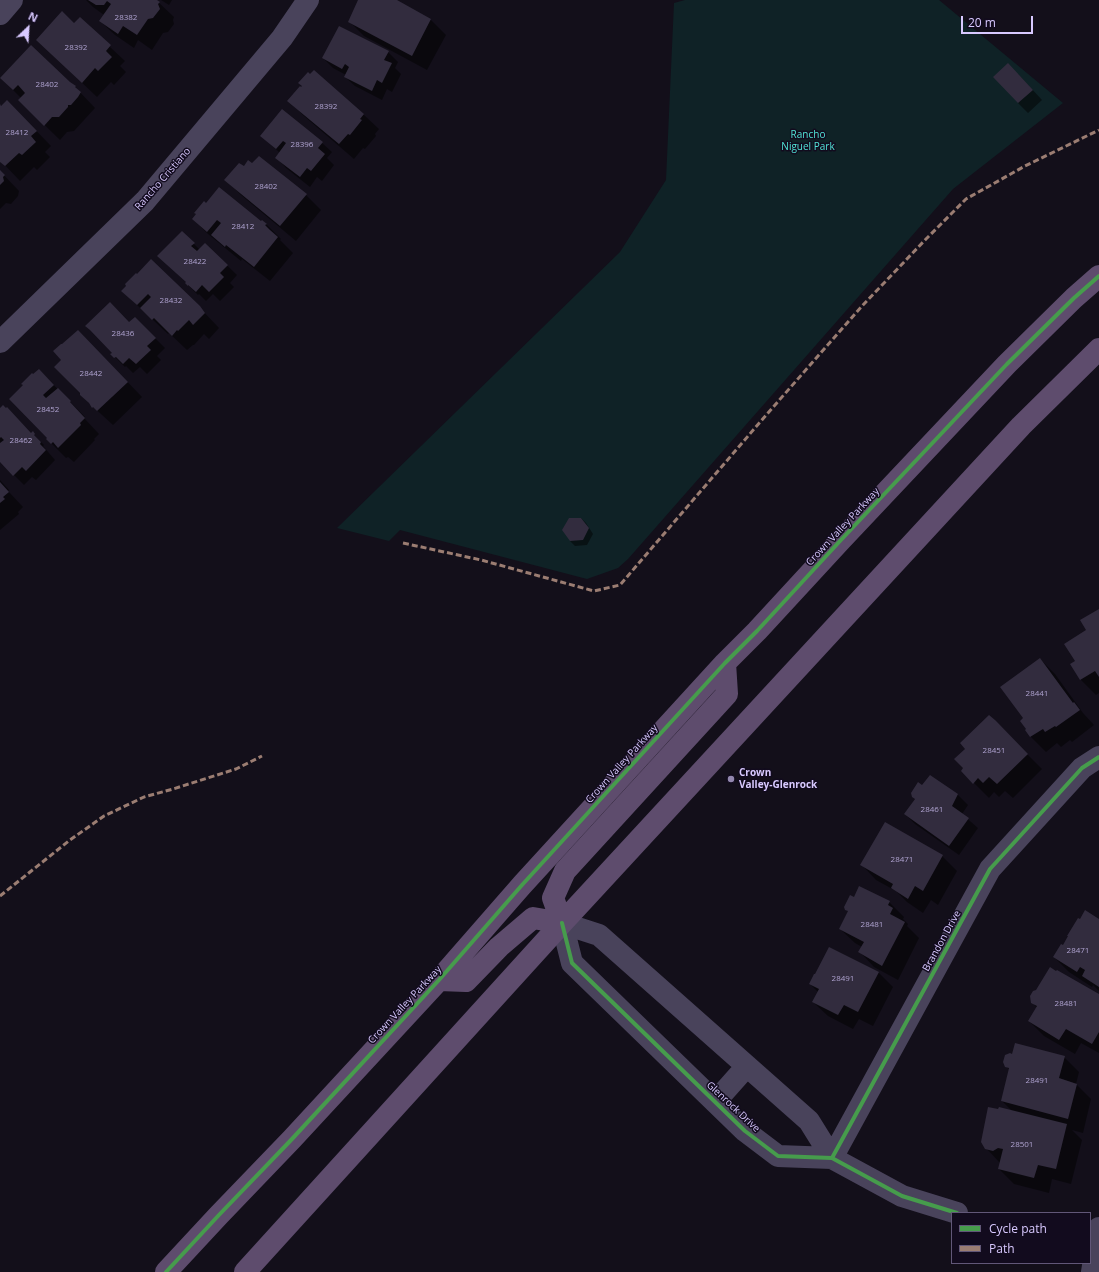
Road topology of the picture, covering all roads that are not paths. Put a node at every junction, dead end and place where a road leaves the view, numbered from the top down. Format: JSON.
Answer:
{"nodes":[{"id":1,"x":12,"y":0,"type":"edge"},
{"id":2,"x":308,"y":0,"type":"edge"},
{"id":3,"x":0,"y":14,"type":"edge"},
{"id":4,"x":1099,"y":276,"type":"edge"},
{"id":5,"x":0,"y":342,"type":"edge"},
{"id":6,"x":1099,"y":349,"type":"edge"},
{"id":7,"x":725,"y":663,"type":"junction"},
{"id":8,"x":1099,"y":757,"type":"edge"},
{"id":9,"x":562,"y":923,"type":"junction"},
{"id":10,"x":439,"y":980,"type":"junction"},
{"id":11,"x":747,"y":1066,"type":"junction"},
{"id":12,"x":716,"y":1102,"type":"junction"},
{"id":13,"x":832,"y":1158,"type":"junction"},
{"id":14,"x":954,"y":1212,"type":"edge"},
{"id":15,"x":1095,"y":1233,"type":"edge"},
{"id":16,"x":166,"y":1272,"type":"edge"},
{"id":17,"x":245,"y":1272,"type":"edge"},
{"id":18,"x":1092,"y":1272,"type":"edge"}],
"edges":[{"from":1,"to":3,"type":"street"},
{"from":2,"to":5,"type":"street","name":"Rancho Cristiano"},
{"from":4,"to":7,"type":"main road","name":"Crown Valley Parkway"},
{"from":6,"to":9,"type":"main road"},
{"from":7,"to":9,"type":"main road"},
{"from":7,"to":10,"type":"main road","name":"Crown Valley Parkway"},
{"from":8,"to":13,"type":"street","name":"Brandon Drive"},
{"from":9,"to":10,"type":"main road"},
{"from":9,"to":11,"type":"street","name":"Glenrock Drive"},
{"from":9,"to":12,"type":"street","name":"Glenrock Drive"},
{"from":9,"to":17,"type":"main road"},
{"from":10,"to":16,"type":"main road","name":"Crown Valley Parkway"},
{"from":11,"to":12,"type":"street"},
{"from":11,"to":13,"type":"street","name":"Glenrock Drive"},
{"from":12,"to":13,"type":"street","name":"Glenrock Drive"},
{"from":13,"to":14,"type":"street","name":"Glenrock Drive"},
{"from":15,"to":18,"type":"street"}]}
